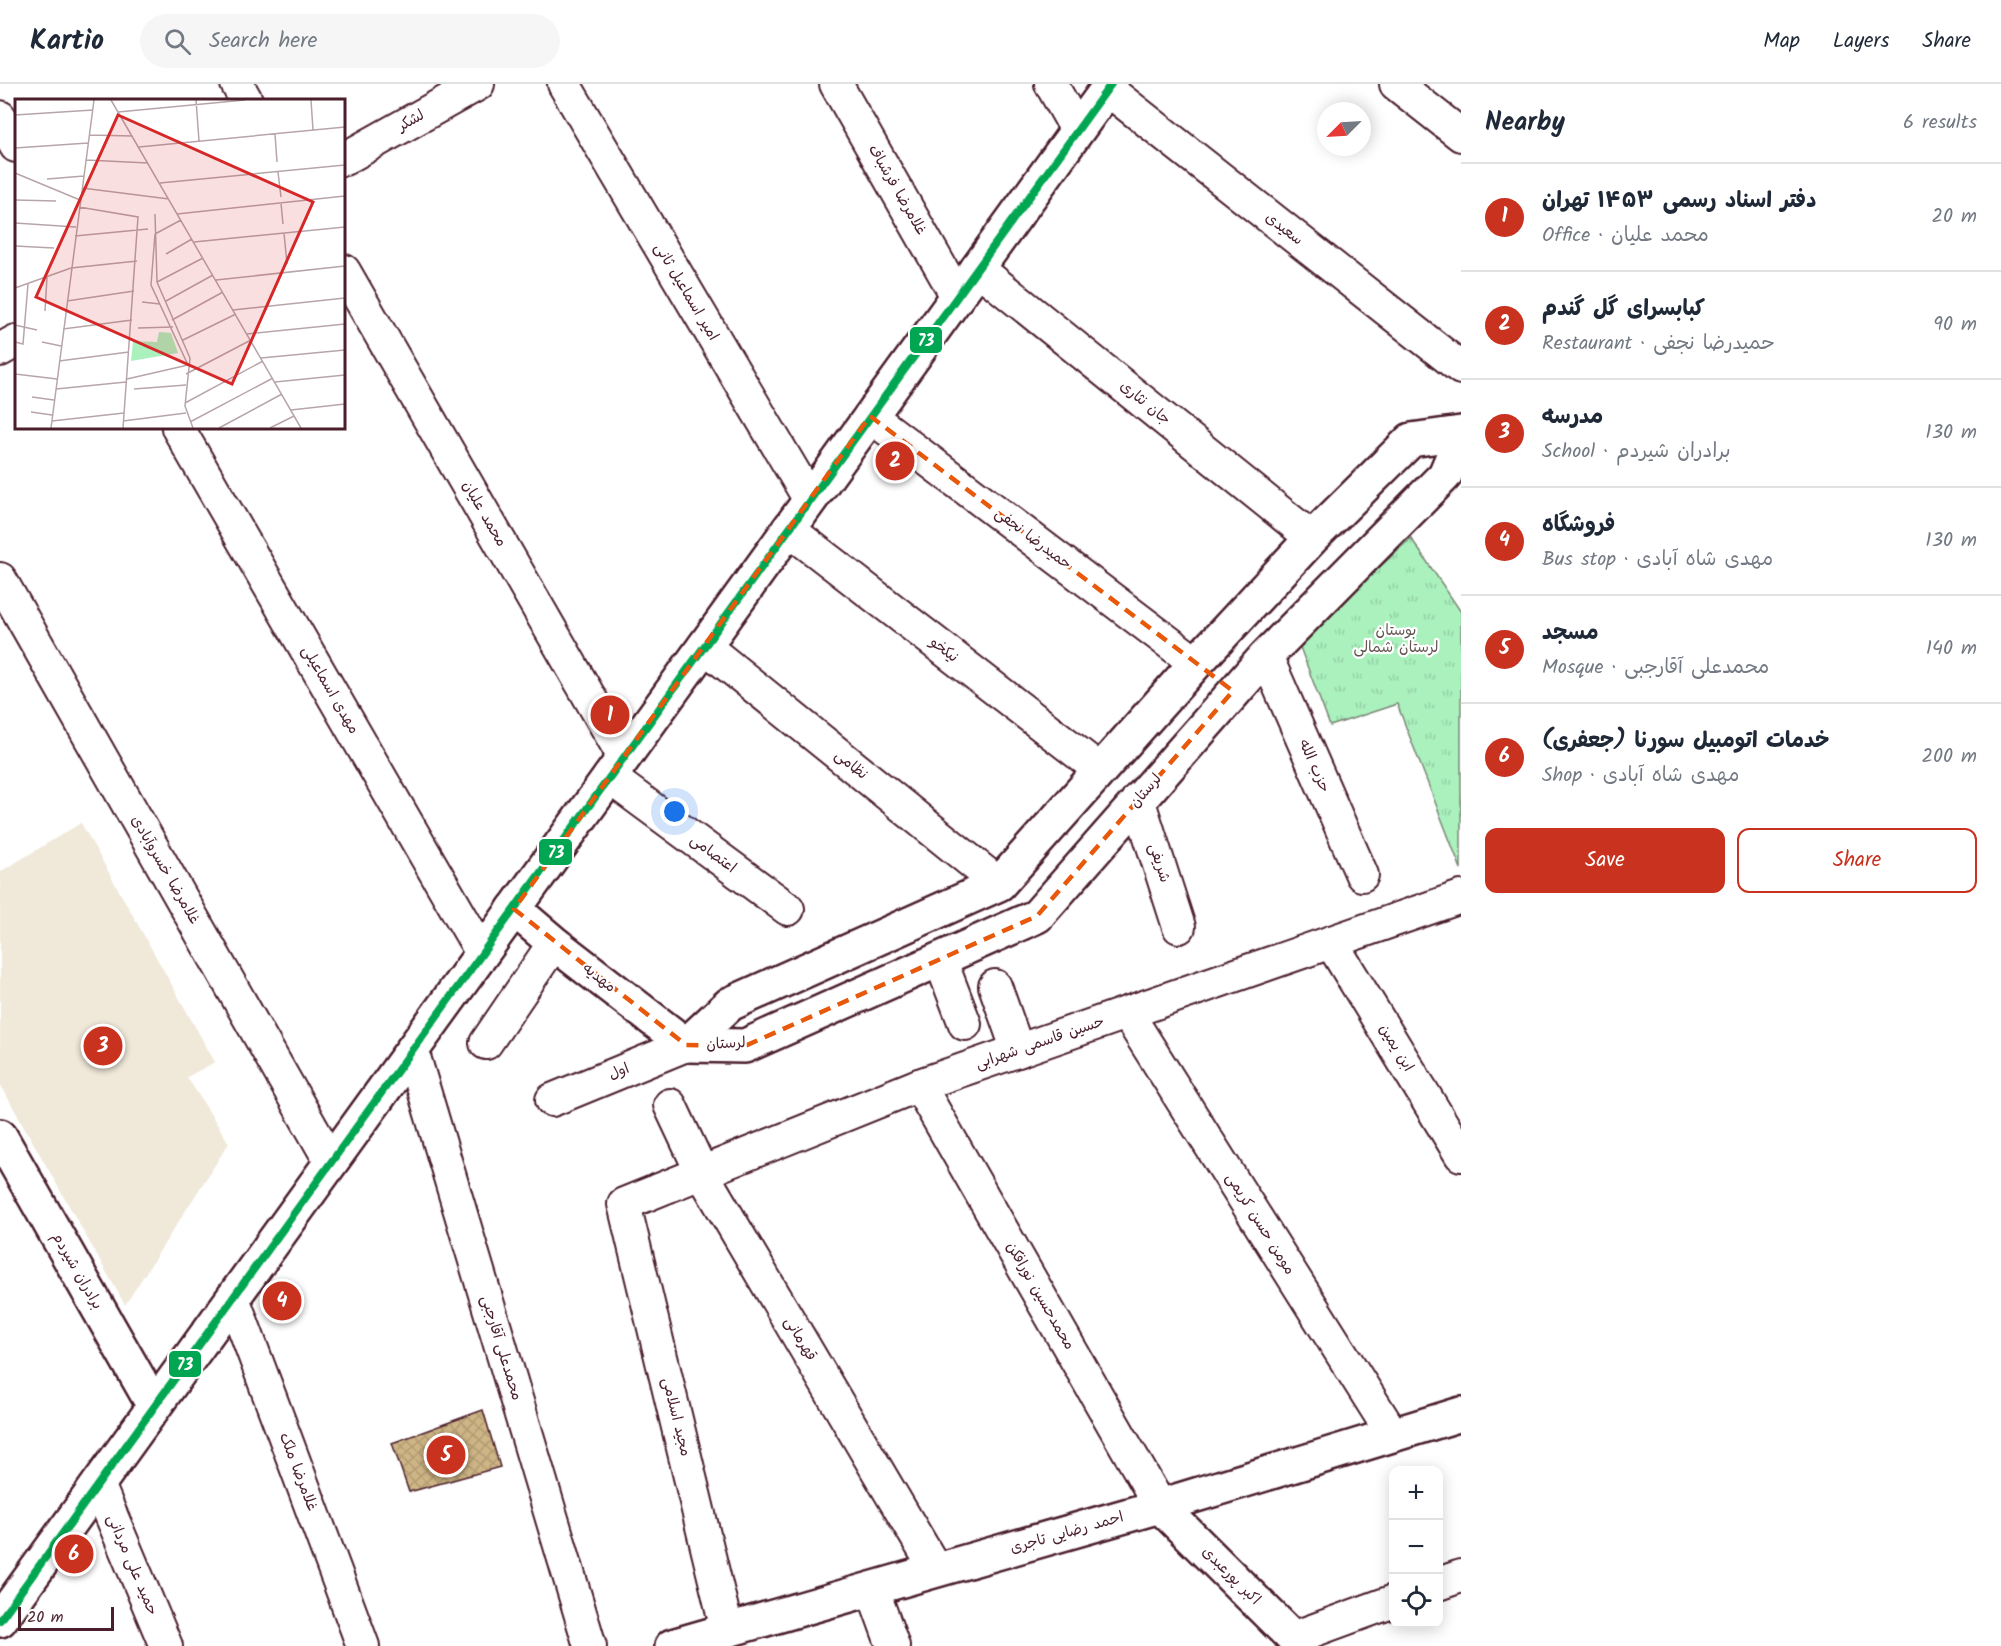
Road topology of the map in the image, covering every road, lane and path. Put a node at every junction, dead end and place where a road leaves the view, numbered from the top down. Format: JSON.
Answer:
{"nodes":[{"id":1,"x":237,"y":84,"type":"edge"},
{"id":2,"x":478,"y":84,"type":"edge"},
{"id":3,"x":564,"y":84,"type":"edge"},
{"id":4,"x":836,"y":84,"type":"edge"},
{"id":5,"x":1051,"y":84,"type":"edge"},
{"id":6,"x":1396,"y":84,"type":"edge"},
{"id":7,"x":1109,"y":87,"type":"edge"},
{"id":8,"x":245,"y":99,"type":"edge"},
{"id":9,"x":0,"y":117,"type":"edge"},
{"id":10,"x":1077,"y":129,"type":"junction"},
{"id":11,"x":1461,"y":135,"type":"edge"},
{"id":12,"x":15,"y":144,"type":"edge"},
{"id":13,"x":345,"y":158,"type":"edge"},
{"id":14,"x":977,"y":268,"type":"junction"},
{"id":15,"x":345,"y":273,"type":"edge"},
{"id":16,"x":957,"y":296,"type":"junction"},
{"id":17,"x":15,"y":342,"type":"edge"},
{"id":18,"x":0,"y":350,"type":"edge"},
{"id":19,"x":1461,"y":368,"type":"edge"},
{"id":20,"x":870,"y":416,"type":"junction"},
{"id":21,"x":179,"y":429,"type":"edge"},
{"id":22,"x":1461,"y":435,"type":"edge"},
{"id":23,"x":810,"y":500,"type":"junction"},
{"id":24,"x":788,"y":529,"type":"junction"},
{"id":25,"x":1312,"y":538,"type":"junction"},
{"id":26,"x":0,"y":579,"type":"edge"},
{"id":27,"x":1232,"y":625,"type":"junction"},
{"id":28,"x":704,"y":646,"type":"junction"},
{"id":29,"x":1266,"y":656,"type":"junction"},
{"id":30,"x":1196,"y":663,"type":"junction"},
{"id":31,"x":1233,"y":691,"type":"junction"},
{"id":32,"x":617,"y":767,"type":"junction"},
{"id":33,"x":1100,"y":770,"type":"junction"},
{"id":34,"x":1138,"y":800,"type":"junction"},
{"id":35,"x":1362,"y":875,"type":"dead end"},
{"id":36,"x":999,"y":884,"type":"junction"},
{"id":37,"x":1461,"y":897,"type":"edge"},
{"id":38,"x":514,"y":909,"type":"junction"},
{"id":39,"x":788,"y":909,"type":"dead end"},
{"id":40,"x":1036,"y":916,"type":"junction"},
{"id":41,"x":1179,"y":927,"type":"dead end"},
{"id":42,"x":1331,"y":942,"type":"junction"},
{"id":43,"x":554,"y":943,"type":"junction"},
{"id":44,"x":482,"y":953,"type":"junction"},
{"id":45,"x":940,"y":959,"type":"junction"},
{"id":46,"x":995,"y":986,"type":"dead end"},
{"id":47,"x":1127,"y":1013,"type":"junction"},
{"id":48,"x":965,"y":1024,"type":"dead end"},
{"id":49,"x":486,"y":1043,"type":"dead end"},
{"id":50,"x":686,"y":1045,"type":"junction"},
{"id":51,"x":412,"y":1050,"type":"junction"},
{"id":52,"x":1018,"y":1051,"type":"junction"},
{"id":53,"x":919,"y":1085,"type":"junction"},
{"id":54,"x":552,"y":1100,"type":"dead end"},
{"id":55,"x":670,"y":1105,"type":"dead end"},
{"id":56,"x":0,"y":1136,"type":"edge"},
{"id":57,"x":1461,"y":1155,"type":"edge"},
{"id":58,"x":331,"y":1162,"type":"junction"},
{"id":59,"x":702,"y":1173,"type":"junction"},
{"id":60,"x":624,"y":1204,"type":"joint"},
{"id":61,"x":233,"y":1298,"type":"junction"},
{"id":62,"x":154,"y":1406,"type":"junction"},
{"id":63,"x":1461,"y":1414,"type":"edge"},
{"id":64,"x":1393,"y":1435,"type":"junction"},
{"id":65,"x":98,"y":1484,"type":"junction"},
{"id":66,"x":1161,"y":1506,"type":"junction"},
{"id":67,"x":936,"y":1570,"type":"junction"},
{"id":68,"x":1461,"y":1576,"type":"edge"},
{"id":69,"x":1443,"y":1582,"type":"edge"},
{"id":70,"x":872,"y":1588,"type":"junction"},
{"id":71,"x":1389,"y":1603,"type":"edge"},
{"id":72,"x":0,"y":1620,"type":"edge"},
{"id":73,"x":728,"y":1630,"type":"junction"},
{"id":74,"x":1297,"y":1642,"type":"edge"},
{"id":75,"x":678,"y":1645,"type":"edge"},
{"id":76,"x":166,"y":1646,"type":"edge"},
{"id":77,"x":363,"y":1646,"type":"edge"},
{"id":78,"x":590,"y":1646,"type":"edge"},
{"id":79,"x":893,"y":1646,"type":"edge"}],
"edges":[{"from":1,"to":8,"type":"street"},
{"from":2,"to":13,"type":"street","name":"لشكر"},
{"from":3,"to":23,"type":"street","name":"امیر اسماعیل ثانی"},
{"from":4,"to":16,"type":"street","name":"غلامرضا فرشباف"},
{"from":5,"to":10,"type":"street"},
{"from":6,"to":11,"type":"street"},
{"from":7,"to":10,"type":"main road"},
{"from":7,"to":19,"type":"street","name":"سعیدی"},
{"from":9,"to":12,"type":"street"},
{"from":10,"to":14,"type":"main road"},
{"from":14,"to":16,"type":"main road"},
{"from":14,"to":25,"type":"street","name":"جان نثاری"},
{"from":15,"to":32,"type":"street","name":"محمد علیان"},
{"from":16,"to":20,"type":"main road"},
{"from":17,"to":18,"type":"street"},
{"from":20,"to":23,"type":"main road"},
{"from":20,"to":30,"type":"street","name":"حمیدرضا نجفی"},
{"from":21,"to":44,"type":"street","name":"مهدی اسماعیلی"},
{"from":22,"to":25,"type":"main road","name":"لرستان"},
{"from":22,"to":29,"type":"main road","name":"لرستان"},
{"from":23,"to":24,"type":"main road"},
{"from":24,"to":28,"type":"main road"},
{"from":24,"to":33,"type":"street","name":"نیکخو"},
{"from":25,"to":27,"type":"main road","name":"لرستان"},
{"from":26,"to":58,"type":"street","name":"غلامرضا خسروآبادی"},
{"from":27,"to":29,"type":"main road"},
{"from":27,"to":30,"type":"main road","name":"لرستان"},
{"from":28,"to":32,"type":"main road"},
{"from":28,"to":36,"type":"street","name":"نظامی"},
{"from":29,"to":31,"type":"main road","name":"لرستان"},
{"from":29,"to":35,"type":"street","name":"حزب الله"},
{"from":30,"to":31,"type":"main road"},
{"from":30,"to":33,"type":"main road","name":"لرستان"},
{"from":31,"to":34,"type":"main road","name":"لرستان"},
{"from":32,"to":38,"type":"main road"},
{"from":32,"to":39,"type":"street","name":"اعتصامی"},
{"from":33,"to":36,"type":"main road","name":"لرستان"},
{"from":34,"to":40,"type":"main road","name":"لرستان"},
{"from":34,"to":41,"type":"street","name":"شریفی"},
{"from":36,"to":40,"type":"main road"},
{"from":36,"to":50,"type":"main road","name":"لرستان"},
{"from":37,"to":42,"type":"street","name":"حسین قاسمی شهرابی"},
{"from":38,"to":43,"type":"main road","name":"مهدیه"},
{"from":38,"to":44,"type":"main road"},
{"from":40,"to":45,"type":"main road","name":"لرستان"},
{"from":42,"to":47,"type":"street","name":"حسین قاسمی شهرابی"},
{"from":42,"to":57,"type":"street","name":"ابن یمین"},
{"from":43,"to":49,"type":"street"},
{"from":43,"to":50,"type":"main road","name":"مهدیه"},
{"from":44,"to":51,"type":"main road"},
{"from":45,"to":48,"type":"street"},
{"from":45,"to":50,"type":"main road","name":"لرستان"},
{"from":46,"to":52,"type":"street"},
{"from":47,"to":52,"type":"street","name":"حسین قاسمی شهرابی"},
{"from":47,"to":64,"type":"street","name":"مومن حسن کریمی"},
{"from":50,"to":54,"type":"street","name":"اول"},
{"from":51,"to":58,"type":"main road"},
{"from":51,"to":78,"type":"street","name":"محمدعلی آقارجبی"},
{"from":52,"to":53,"type":"street","name":"حسین قاسمی شهرابی"},
{"from":53,"to":59,"type":"street","name":"حسین قاسمی شهرابی"},
{"from":53,"to":66,"type":"street","name":"محمدحسین نورافکن"},
{"from":55,"to":59,"type":"street","name":"قهرمانی"},
{"from":56,"to":62,"type":"main road","name":"برادران شیردم"},
{"from":58,"to":61,"type":"main road"},
{"from":59,"to":60,"type":"street","name":"حسین قاسمی شهرابی"},
{"from":59,"to":67,"type":"street","name":"قهرمانی"},
{"from":60,"to":73,"type":"street","name":"مجید اسلامی"},
{"from":61,"to":62,"type":"main road"},
{"from":61,"to":77,"type":"street","name":"غلامرضا ملک"},
{"from":62,"to":65,"type":"main road"},
{"from":63,"to":64,"type":"main road","name":"احمد رضایی تاجری"},
{"from":64,"to":66,"type":"main road","name":"احمد رضایی تاجری"},
{"from":65,"to":72,"type":"main road"},
{"from":65,"to":76,"type":"street","name":"حمید علی مردانی"},
{"from":66,"to":67,"type":"main road","name":"احمد رضایی تاجری"},
{"from":66,"to":74,"type":"main road","name":"اکبر پورعبدی"},
{"from":67,"to":70,"type":"main road","name":"احمد رضایی تاجری"},
{"from":68,"to":69,"type":"street"},
{"from":70,"to":73,"type":"main road","name":"احمد رضایی تاجری"},
{"from":70,"to":79,"type":"street"},
{"from":71,"to":74,"type":"street"},
{"from":73,"to":75,"type":"main road","name":"احمد رضایی تاجری"}]}
